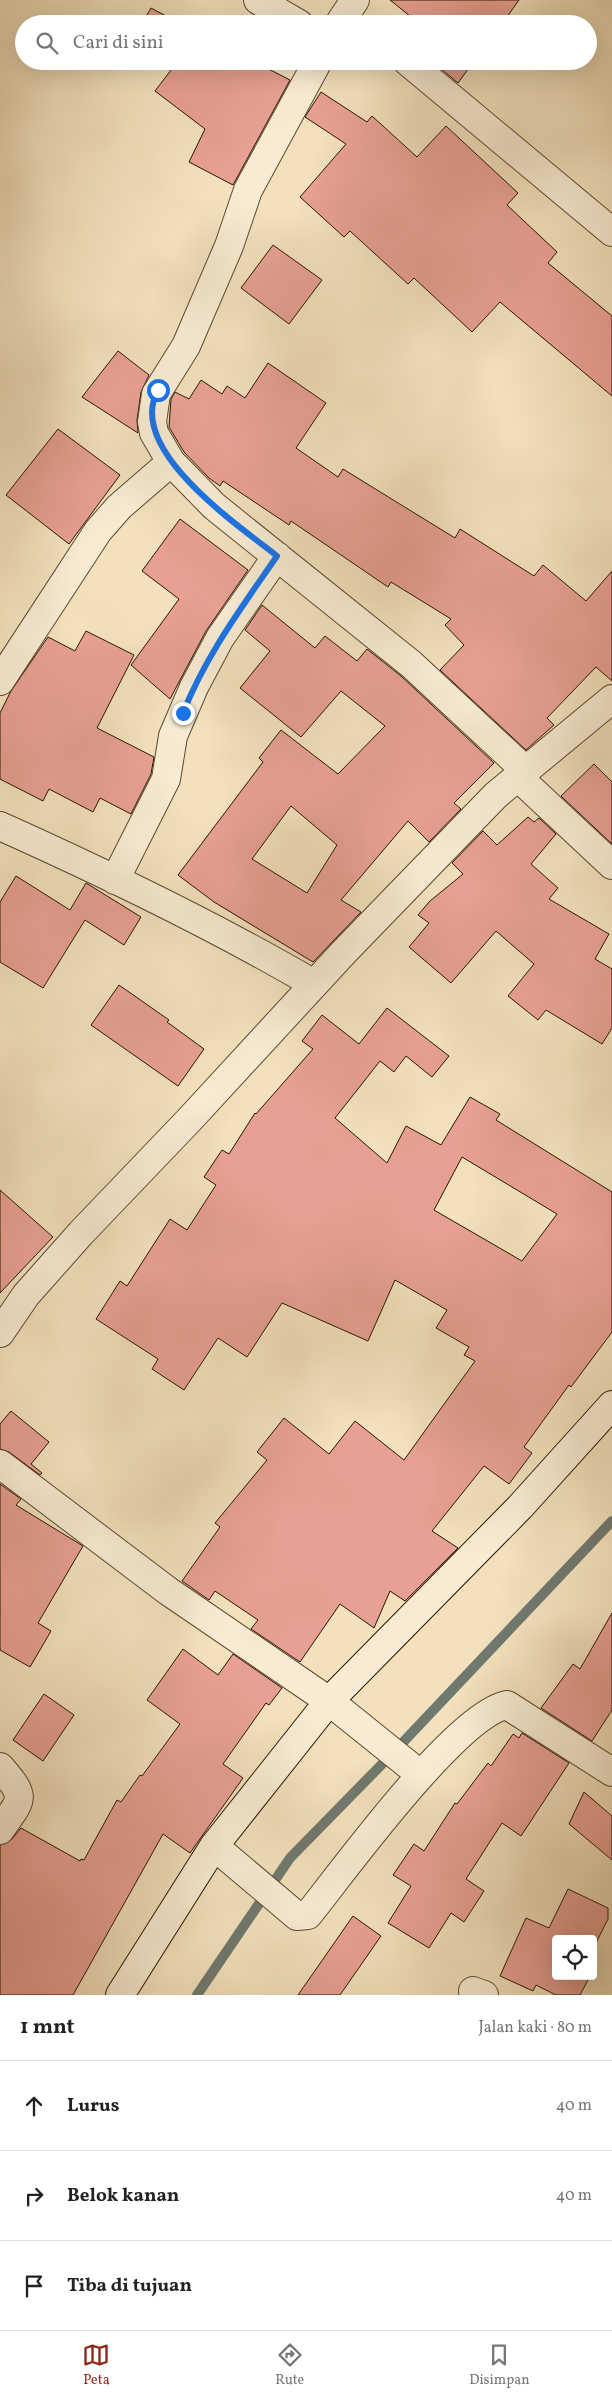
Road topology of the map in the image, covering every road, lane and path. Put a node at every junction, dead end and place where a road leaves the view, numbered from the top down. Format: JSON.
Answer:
{"nodes":[{"id":1,"x":258,"y":0,"type":"edge"},
{"id":2,"x":284,"y":15,"type":"edge"},
{"id":3,"x":313,"y":70,"type":"edge"},
{"id":4,"x":418,"y":70,"type":"edge"},
{"id":5,"x":612,"y":232,"type":"edge"},
{"id":6,"x":171,"y":462,"type":"junction"},
{"id":7,"x":277,"y":556,"type":"junction"},
{"id":8,"x":0,"y":681,"type":"edge"},
{"id":9,"x":612,"y":699,"type":"edge"},
{"id":10,"x":521,"y":774,"type":"junction"},
{"id":11,"x":0,"y":826,"type":"edge"},
{"id":12,"x":612,"y":864,"type":"edge"},
{"id":13,"x":115,"y":880,"type":"junction"},
{"id":14,"x":314,"y":984,"type":"junction"},
{"id":15,"x":0,"y":1333,"type":"edge"},
{"id":16,"x":612,"y":1405,"type":"edge"},
{"id":17,"x":0,"y":1464,"type":"edge"},
{"id":18,"x":329,"y":1701,"type":"junction"},
{"id":19,"x":0,"y":1767,"type":"edge"},
{"id":20,"x":412,"y":1769,"type":"junction"},
{"id":21,"x":612,"y":1772,"type":"edge"},
{"id":22,"x":0,"y":1830,"type":"edge"},
{"id":23,"x":214,"y":1846,"type":"junction"},
{"id":24,"x":120,"y":1995,"type":"edge"}],
"edges":[{"from":1,"to":2,"type":"street"},
{"from":3,"to":6,"type":"street"},
{"from":4,"to":5,"type":"street"},
{"from":6,"to":7,"type":"street"},
{"from":6,"to":8,"type":"street"},
{"from":7,"to":10,"type":"street"},
{"from":7,"to":13,"type":"street"},
{"from":9,"to":10,"type":"street"},
{"from":10,"to":12,"type":"street"},
{"from":10,"to":14,"type":"street"},
{"from":11,"to":13,"type":"street"},
{"from":13,"to":14,"type":"street"},
{"from":14,"to":15,"type":"street"},
{"from":16,"to":18,"type":"street"},
{"from":17,"to":18,"type":"street"},
{"from":18,"to":20,"type":"street"},
{"from":18,"to":23,"type":"street"},
{"from":19,"to":22,"type":"street"},
{"from":20,"to":21,"type":"street"},
{"from":20,"to":23,"type":"street"},
{"from":23,"to":24,"type":"street"}]}
